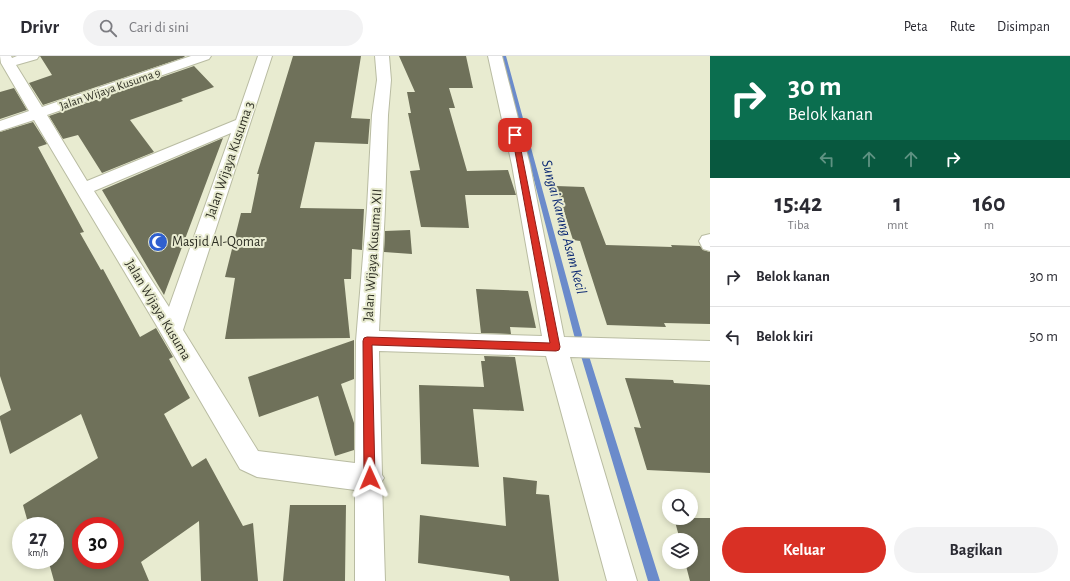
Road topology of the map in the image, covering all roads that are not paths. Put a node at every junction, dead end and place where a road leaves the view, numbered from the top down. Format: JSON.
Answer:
{"nodes":[{"id":1,"x":32,"y":56,"type":"edge"},
{"id":2,"x":204,"y":56,"type":"edge"},
{"id":3,"x":265,"y":56,"type":"edge"},
{"id":4,"x":382,"y":56,"type":"edge"},
{"id":5,"x":495,"y":56,"type":"edge"},
{"id":6,"x":6,"y":60,"type":"edge"},
{"id":7,"x":38,"y":114,"type":"junction"},
{"id":8,"x":242,"y":123,"type":"junction"},
{"id":9,"x":0,"y":126,"type":"edge"},
{"id":10,"x":83,"y":189,"type":"junction"},
{"id":11,"x":172,"y":331,"type":"junction"},
{"id":12,"x":367,"y":341,"type":"junction"},
{"id":13,"x":556,"y":347,"type":"junction"},
{"id":14,"x":710,"y":351,"type":"edge"},
{"id":15,"x":370,"y":478,"type":"junction"},
{"id":16,"x":370,"y":581,"type":"edge"},
{"id":17,"x":622,"y":581,"type":"edge"}],
"edges":[{"from":1,"to":6,"type":"street"},
{"from":2,"to":7,"type":"street","name":"Jalan Wijaya Kusuma 9"},
{"from":3,"to":8,"type":"street","name":"Jalan Wijaya Kusuma 3"},
{"from":4,"to":12,"type":"street","name":"Jalan Wijaya Kusuma XII"},
{"from":5,"to":13,"type":"street"},
{"from":6,"to":7,"type":"street","name":"Jalan Wijaya Kusuma"},
{"from":7,"to":9,"type":"street","name":"Jalan Wijaya Kusuma 9"},
{"from":7,"to":10,"type":"street","name":"Jalan Wijaya Kusuma"},
{"from":8,"to":10,"type":"street"},
{"from":8,"to":11,"type":"street","name":"Jalan Wijaya Kusuma 3"},
{"from":10,"to":11,"type":"street","name":"Jalan Wijaya Kusuma"},
{"from":11,"to":15,"type":"street","name":"Jalan Wijaya Kusuma"},
{"from":12,"to":13,"type":"street"},
{"from":12,"to":15,"type":"street","name":"Jalan Wijaya Kusuma XII"},
{"from":13,"to":14,"type":"street"},
{"from":13,"to":17,"type":"street"},
{"from":15,"to":16,"type":"street","name":"Jalan Wijaya Kusuma XII"}]}
